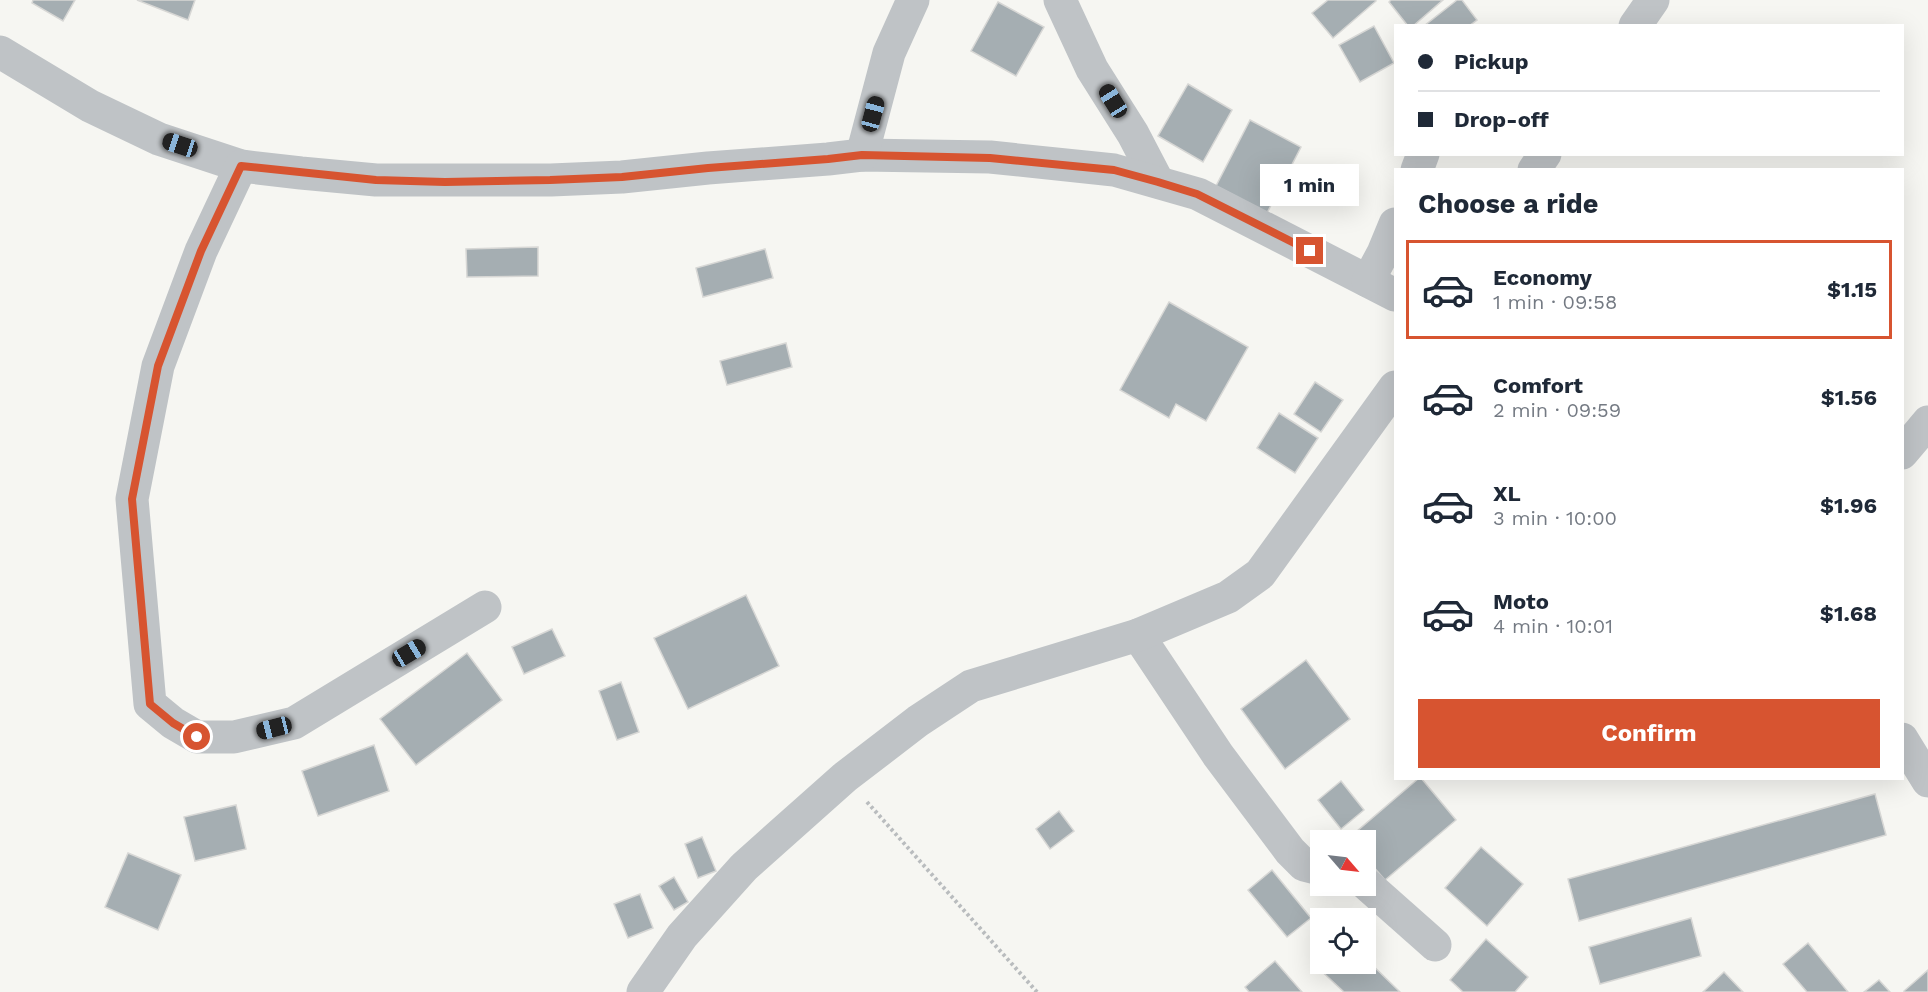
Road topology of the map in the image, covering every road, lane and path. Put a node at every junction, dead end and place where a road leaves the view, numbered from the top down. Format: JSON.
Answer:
{"nodes":[{"id":1,"x":913,"y":0,"type":"edge"},
{"id":2,"x":1060,"y":0,"type":"edge"},
{"id":3,"x":1653,"y":0,"type":"edge"},
{"id":4,"x":1636,"y":24,"type":"edge"},
{"id":5,"x":0,"y":52,"type":"edge"},
{"id":6,"x":862,"y":155,"type":"junction"},
{"id":7,"x":241,"y":166,"type":"junction"},
{"id":8,"x":1158,"y":182,"type":"junction"},
{"id":9,"x":1394,"y":226,"type":"edge"},
{"id":10,"x":1381,"y":288,"type":"edge"},
{"id":11,"x":1394,"y":388,"type":"edge"},
{"id":12,"x":1928,"y":422,"type":"edge"},
{"id":13,"x":1904,"y":451,"type":"edge"},
{"id":14,"x":485,"y":607,"type":"dead end"},
{"id":15,"x":1138,"y":635,"type":"junction"},
{"id":16,"x":1904,"y":742,"type":"edge"},
{"id":17,"x":845,"y":777,"type":"junction"},
{"id":18,"x":1928,"y":781,"type":"edge"},
{"id":19,"x":1310,"y":866,"type":"edge"},
{"id":20,"x":1376,"y":893,"type":"edge"},
{"id":21,"x":1435,"y":945,"type":"dead end"},
{"id":22,"x":643,"y":992,"type":"edge"},
{"id":23,"x":1037,"y":992,"type":"edge"}],
"edges":[{"from":1,"to":6,"type":"street"},
{"from":2,"to":8,"type":"street"},
{"from":3,"to":4,"type":"street"},
{"from":5,"to":7,"type":"street"},
{"from":6,"to":7,"type":"street"},
{"from":6,"to":8,"type":"street"},
{"from":7,"to":14,"type":"street"},
{"from":8,"to":10,"type":"street"},
{"from":9,"to":10,"type":"street"},
{"from":11,"to":15,"type":"street"},
{"from":12,"to":13,"type":"street"},
{"from":15,"to":17,"type":"street"},
{"from":15,"to":19,"type":"street"},
{"from":16,"to":18,"type":"street"},
{"from":17,"to":22,"type":"street"},
{"from":17,"to":23,"type":"path"},
{"from":20,"to":21,"type":"street"}]}
